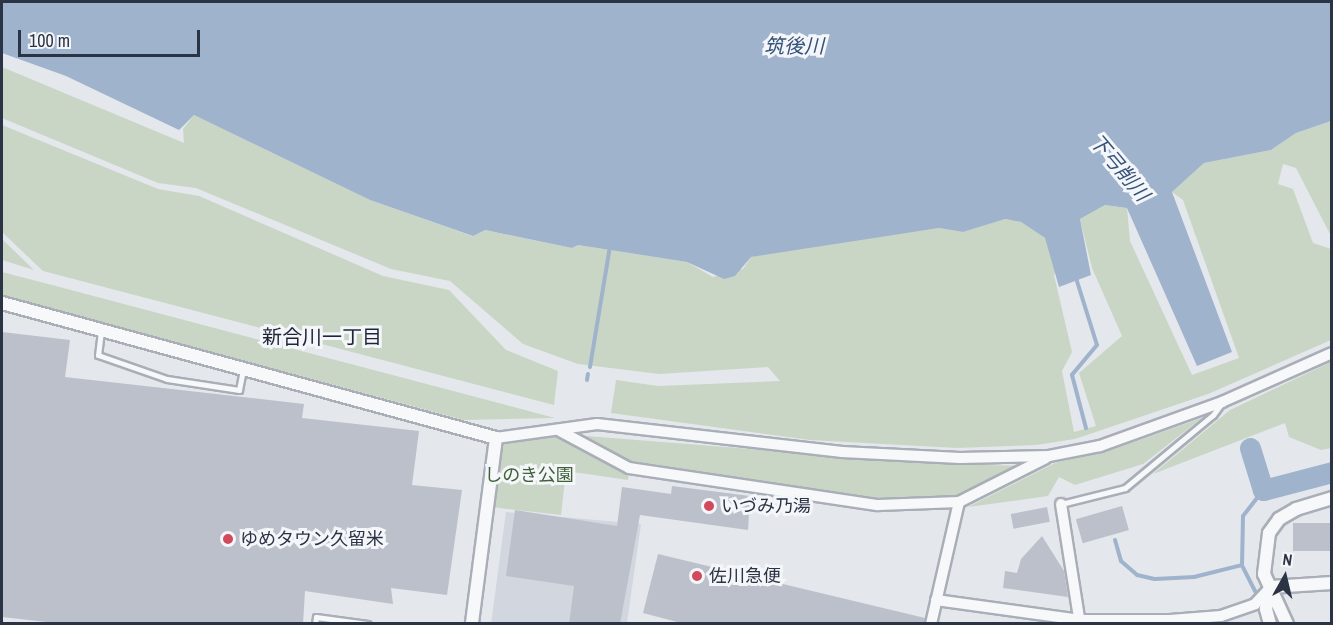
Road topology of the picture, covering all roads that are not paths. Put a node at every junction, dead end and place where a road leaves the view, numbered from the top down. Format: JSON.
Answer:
{"nodes":[{"id":1,"x":2,"y":303,"type":"edge"},
{"id":2,"x":102,"y":329,"type":"junction"},
{"id":3,"x":1332,"y":353,"type":"edge"},
{"id":4,"x":244,"y":369,"type":"junction"},
{"id":5,"x":1222,"y":402,"type":"junction"},
{"id":6,"x":560,"y":430,"type":"junction"},
{"id":7,"x":496,"y":438,"type":"junction"},
{"id":8,"x":1049,"y":456,"type":"junction"},
{"id":9,"x":1332,"y":498,"type":"edge"},
{"id":10,"x":959,"y":502,"type":"junction"},
{"id":11,"x":1061,"y":504,"type":"joint"},
{"id":12,"x":1332,"y":583,"type":"edge"},
{"id":13,"x":1271,"y":587,"type":"junction"},
{"id":14,"x":936,"y":600,"type":"junction"},
{"id":15,"x":1080,"y":622,"type":"edge"},
{"id":16,"x":315,"y":624,"type":"edge"},
{"id":17,"x":368,"y":624,"type":"edge"},
{"id":18,"x":472,"y":624,"type":"edge"},
{"id":19,"x":931,"y":624,"type":"edge"},
{"id":20,"x":1270,"y":624,"type":"edge"},
{"id":21,"x":1287,"y":624,"type":"edge"}],
"edges":[{"from":1,"to":2,"type":"street"},
{"from":2,"to":4,"type":"street"},
{"from":2,"to":4,"type":"lane"},
{"from":3,"to":5,"type":"street"},
{"from":4,"to":7,"type":"street"},
{"from":5,"to":8,"type":"street"},
{"from":5,"to":11,"type":"lane"},
{"from":6,"to":7,"type":"street"},
{"from":6,"to":8,"type":"street"},
{"from":6,"to":10,"type":"street"},
{"from":7,"to":18,"type":"street"},
{"from":8,"to":10,"type":"street"},
{"from":9,"to":13,"type":"street"},
{"from":10,"to":14,"type":"street"},
{"from":11,"to":15,"type":"street"},
{"from":12,"to":13,"type":"street"},
{"from":13,"to":15,"type":"street"},
{"from":13,"to":20,"type":"street"},
{"from":13,"to":21,"type":"street"},
{"from":14,"to":15,"type":"street"},
{"from":14,"to":19,"type":"street"},
{"from":16,"to":17,"type":"lane"}]}
